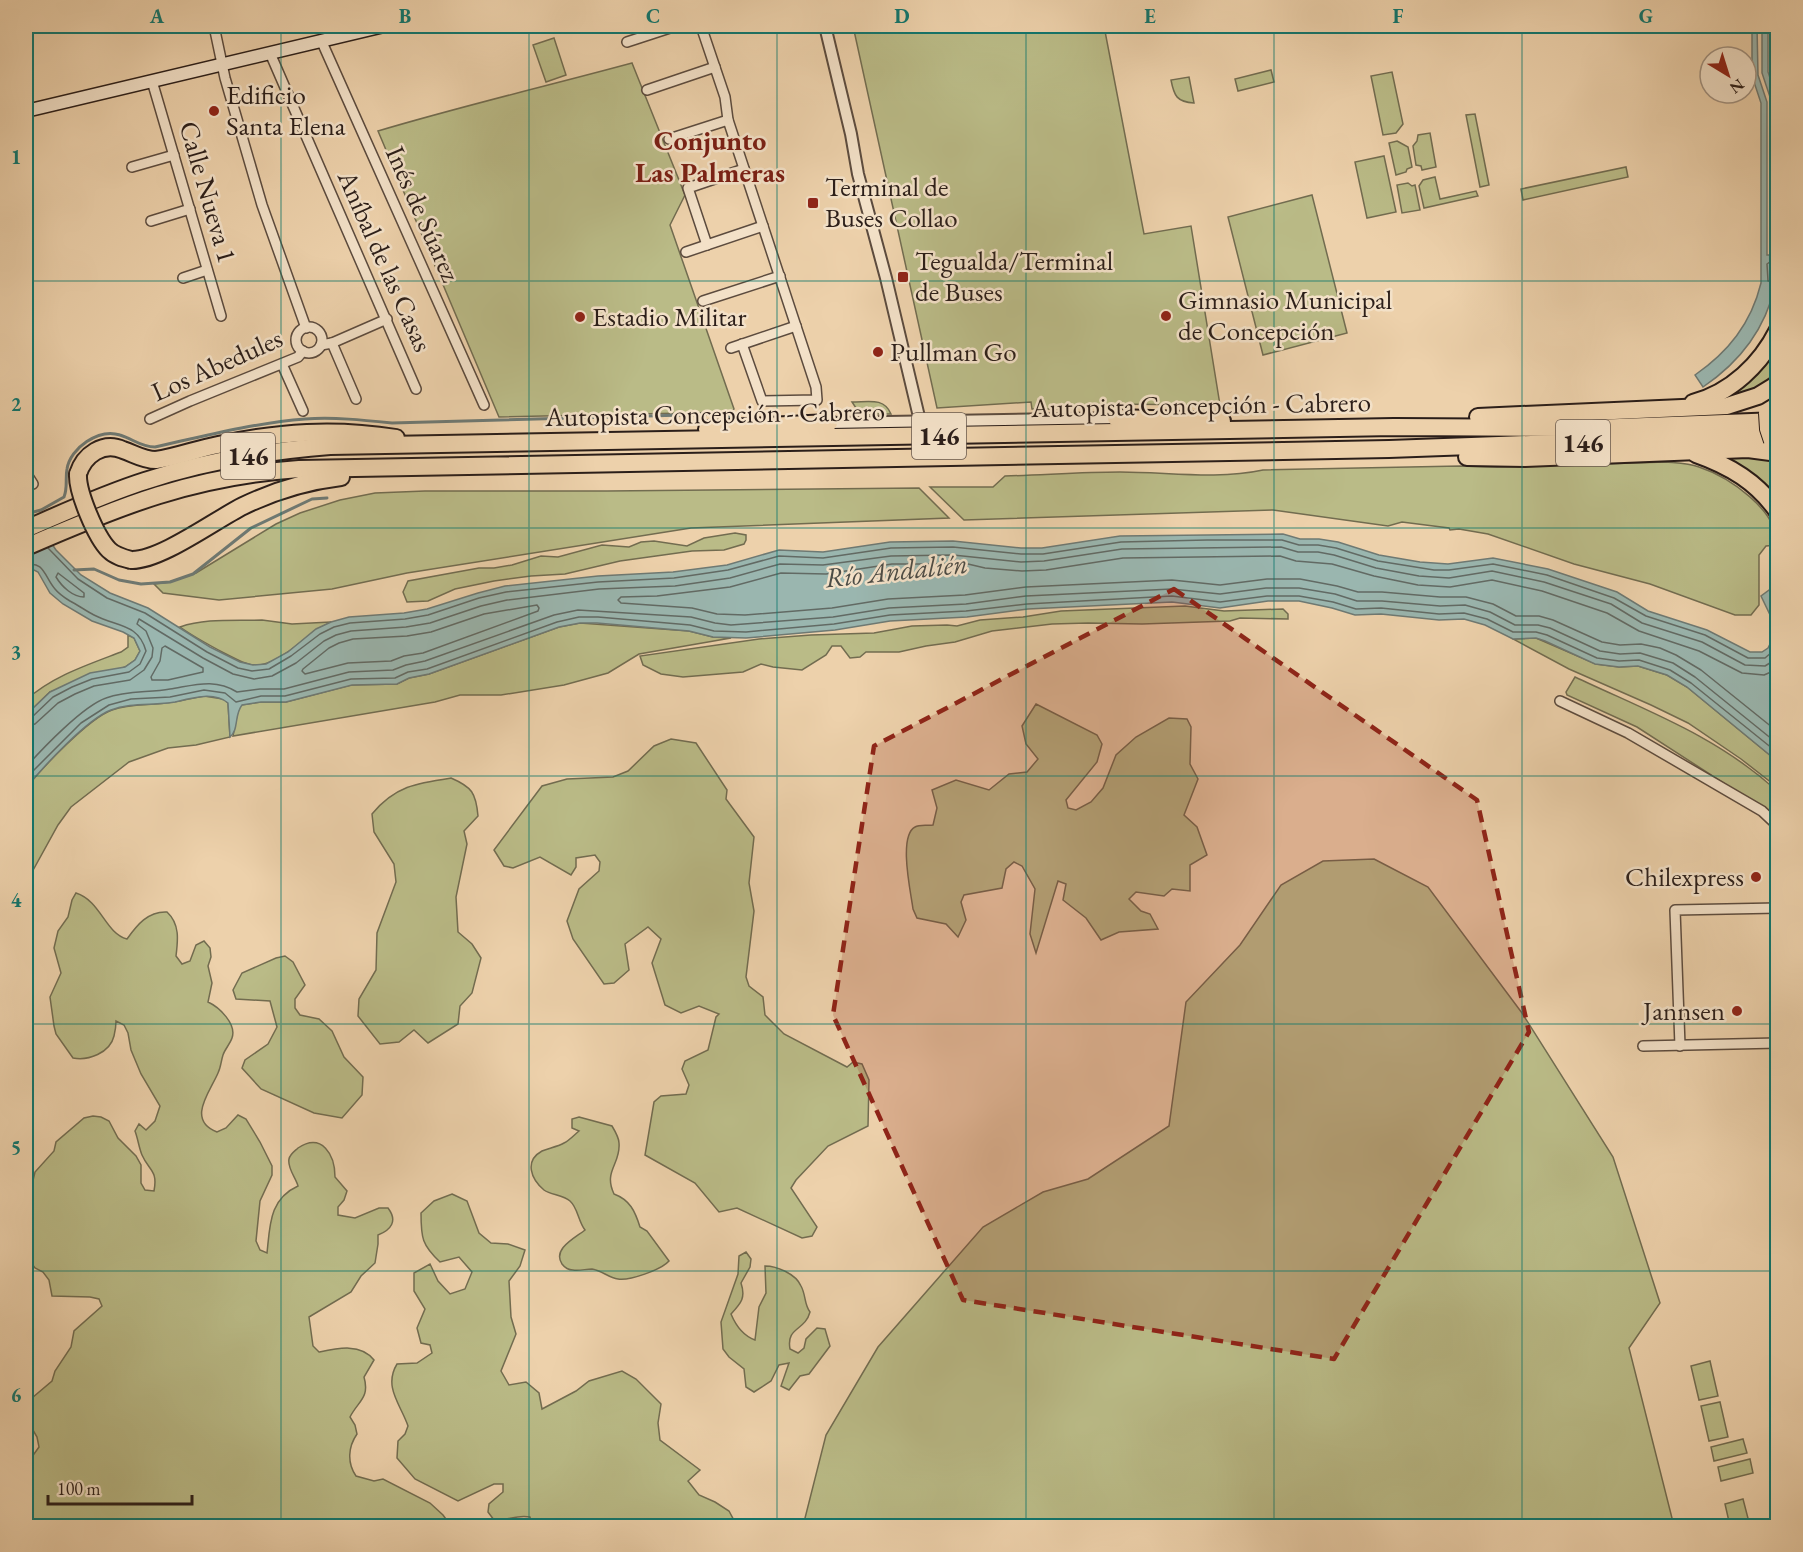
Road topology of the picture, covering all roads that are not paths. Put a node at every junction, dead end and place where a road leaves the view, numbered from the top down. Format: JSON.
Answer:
{"nodes":[{"id":1,"x":214,"y":26,"type":"edge"},
{"id":2,"x":384,"y":26,"type":"edge"},
{"id":3,"x":676,"y":26,"type":"edge"},
{"id":4,"x":701,"y":26,"type":"edge"},
{"id":5,"x":825,"y":26,"type":"edge"},
{"id":6,"x":321,"y":40,"type":"junction"},
{"id":7,"x":627,"y":42,"type":"dead end"},
{"id":8,"x":270,"y":53,"type":"junction"},
{"id":9,"x":222,"y":64,"type":"junction"},
{"id":10,"x":715,"y":67,"type":"junction"},
{"id":11,"x":152,"y":81,"type":"junction"},
{"id":12,"x":647,"y":90,"type":"dead end"},
{"id":13,"x":26,"y":111,"type":"edge"},
{"id":14,"x":728,"y":120,"type":"junction"},
{"id":15,"x":669,"y":140,"type":"dead end"},
{"id":16,"x":174,"y":155,"type":"junction"},
{"id":17,"x":132,"y":167,"type":"dead end"},
{"id":18,"x":744,"y":169,"type":"junction"},
{"id":19,"x":190,"y":209,"type":"junction"},
{"id":20,"x":151,"y":221,"type":"dead end"},
{"id":21,"x":763,"y":226,"type":"junction"},
{"id":22,"x":707,"y":245,"type":"junction"},
{"id":23,"x":686,"y":252,"type":"dead end"},
{"id":24,"x":207,"y":270,"type":"junction"},
{"id":25,"x":780,"y":276,"type":"junction"},
{"id":26,"x":183,"y":278,"type":"dead end"},
{"id":27,"x":702,"y":301,"type":"dead end"},
{"id":28,"x":221,"y":316,"type":"dead end"},
{"id":29,"x":387,"y":319,"type":"junction"},
{"id":30,"x":796,"y":326,"type":"junction"},
{"id":31,"x":306,"y":328,"type":"junction"},
{"id":32,"x":1778,"y":330,"type":"edge"},
{"id":33,"x":332,"y":343,"type":"junction"},
{"id":34,"x":742,"y":344,"type":"junction"},
{"id":35,"x":321,"y":345,"type":"junction"},
{"id":36,"x":731,"y":348,"type":"dead end"},
{"id":37,"x":303,"y":351,"type":"junction"},
{"id":38,"x":282,"y":364,"type":"junction"},
{"id":39,"x":1776,"y":386,"type":"dead end"},
{"id":40,"x":416,"y":388,"type":"dead end"},
{"id":41,"x":356,"y":399,"type":"dead end"},
{"id":42,"x":484,"y":405,"type":"dead end"},
{"id":43,"x":1669,"y":409,"type":"junction"},
{"id":44,"x":303,"y":411,"type":"dead end"},
{"id":45,"x":1772,"y":417,"type":"edge"},
{"id":46,"x":1116,"y":418,"type":"joint"},
{"id":47,"x":150,"y":419,"type":"dead end"},
{"id":48,"x":920,"y":421,"type":"junction"},
{"id":49,"x":829,"y":423,"type":"joint"},
{"id":50,"x":1394,"y":427,"type":"junction"},
{"id":51,"x":1270,"y":430,"type":"junction"},
{"id":52,"x":588,"y":442,"type":"junction"},
{"id":53,"x":1775,"y":443,"type":"edge"},
{"id":54,"x":445,"y":445,"type":"junction"},
{"id":55,"x":1389,"y":449,"type":"junction"},
{"id":56,"x":1689,"y":452,"type":"junction"},
{"id":57,"x":398,"y":467,"type":"junction"},
{"id":58,"x":26,"y":474,"type":"edge"},
{"id":59,"x":33,"y":484,"type":"dead end"},
{"id":60,"x":1778,"y":512,"type":"edge"},
{"id":61,"x":63,"y":522,"type":"junction"},
{"id":62,"x":26,"y":529,"type":"edge"},
{"id":63,"x":26,"y":547,"type":"edge"},
{"id":64,"x":1560,"y":701,"type":"dead end"},
{"id":65,"x":1778,"y":826,"type":"edge"},
{"id":66,"x":1778,"y":908,"type":"edge"},
{"id":67,"x":1778,"y":1043,"type":"edge"},
{"id":68,"x":1643,"y":1046,"type":"dead end"},
{"id":69,"x":1680,"y":1046,"type":"junction"}],
"edges":[{"from":1,"to":9,"type":"street"},
{"from":2,"to":6,"type":"main road"},
{"from":3,"to":7,"type":"street"},
{"from":4,"to":10,"type":"street"},
{"from":5,"to":48,"type":"street"},
{"from":6,"to":8,"type":"main road"},
{"from":6,"to":42,"type":"street","name":"Inés de Súarez"},
{"from":8,"to":9,"type":"main road"},
{"from":8,"to":29,"type":"street","name":"Aníbal de las Casas"},
{"from":9,"to":11,"type":"main road"},
{"from":9,"to":31,"type":"street"},
{"from":10,"to":12,"type":"street"},
{"from":10,"to":14,"type":"street"},
{"from":11,"to":13,"type":"main road"},
{"from":11,"to":16,"type":"street","name":"Calle Nueva 1"},
{"from":14,"to":15,"type":"street"},
{"from":14,"to":18,"type":"street"},
{"from":16,"to":17,"type":"street"},
{"from":16,"to":19,"type":"street","name":"Calle Nueva 1"},
{"from":18,"to":21,"type":"street"},
{"from":18,"to":22,"type":"street"},
{"from":19,"to":20,"type":"street"},
{"from":19,"to":24,"type":"street","name":"Calle Nueva 1"},
{"from":21,"to":22,"type":"street"},
{"from":21,"to":25,"type":"street"},
{"from":22,"to":23,"type":"street"},
{"from":24,"to":26,"type":"street"},
{"from":24,"to":28,"type":"street","name":"Calle Nueva 1"},
{"from":25,"to":27,"type":"street"},
{"from":25,"to":30,"type":"street"},
{"from":29,"to":33,"type":"street","name":"Los Abedules"},
{"from":29,"to":40,"type":"street","name":"Aníbal de las Casas"},
{"from":30,"to":34,"type":"street"},
{"from":30,"to":34,"type":"street"},
{"from":31,"to":35,"type":"street"},
{"from":31,"to":37,"type":"street"},
{"from":32,"to":43,"type":"highway"},
{"from":33,"to":35,"type":"street","name":"Los Abedules"},
{"from":33,"to":41,"type":"street"},
{"from":34,"to":36,"type":"street"},
{"from":35,"to":37,"type":"street"},
{"from":37,"to":38,"type":"street","name":"Los Abedules"},
{"from":38,"to":44,"type":"street"},
{"from":38,"to":47,"type":"street","name":"Los Abedules"},
{"from":39,"to":43,"type":"highway"},
{"from":43,"to":50,"type":"highway"},
{"from":45,"to":50,"type":"highway","name":"Autopista Concepción - Cabrero","number":"146"},
{"from":45,"to":53,"type":"main road","bridge":true},
{"from":46,"to":48,"type":"street"},
{"from":46,"to":51,"type":"highway"},
{"from":48,"to":49,"type":"street"},
{"from":49,"to":52,"type":"highway"},
{"from":50,"to":51,"type":"highway","name":"Autopista Concepción - Cabrero","number":"146"},
{"from":51,"to":52,"type":"highway","name":"Autopista Concepción - Cabrero","number":"146"},
{"from":52,"to":54,"type":"highway","name":"Autopista Concepción - Cabrero","number":"146"},
{"from":53,"to":55,"type":"highway","name":"Autopista Concepción - Cabrero","number":"146"},
{"from":53,"to":56,"type":"highway"},
{"from":54,"to":57,"type":"highway","bridge":true},
{"from":54,"to":61,"type":"highway","name":"Autopista Concepción - Cabrero","number":"146"},
{"from":55,"to":56,"type":"highway"},
{"from":55,"to":57,"type":"highway","name":"Autopista Concepción - Cabrero","number":"146"},
{"from":56,"to":60,"type":"highway"},
{"from":57,"to":61,"type":"highway","name":"Autopista Concepción - Cabrero","number":"146"},
{"from":58,"to":59,"type":"street"},
{"from":61,"to":62,"type":"highway","name":"Autopista Concepción - Cabrero","number":"146"},
{"from":61,"to":63,"type":"highway","name":"Autopista Concepción - Cabrero","number":"146"},
{"from":64,"to":65,"type":"street"},
{"from":66,"to":69,"type":"street"},
{"from":67,"to":69,"type":"street"},
{"from":68,"to":69,"type":"street"}]}
